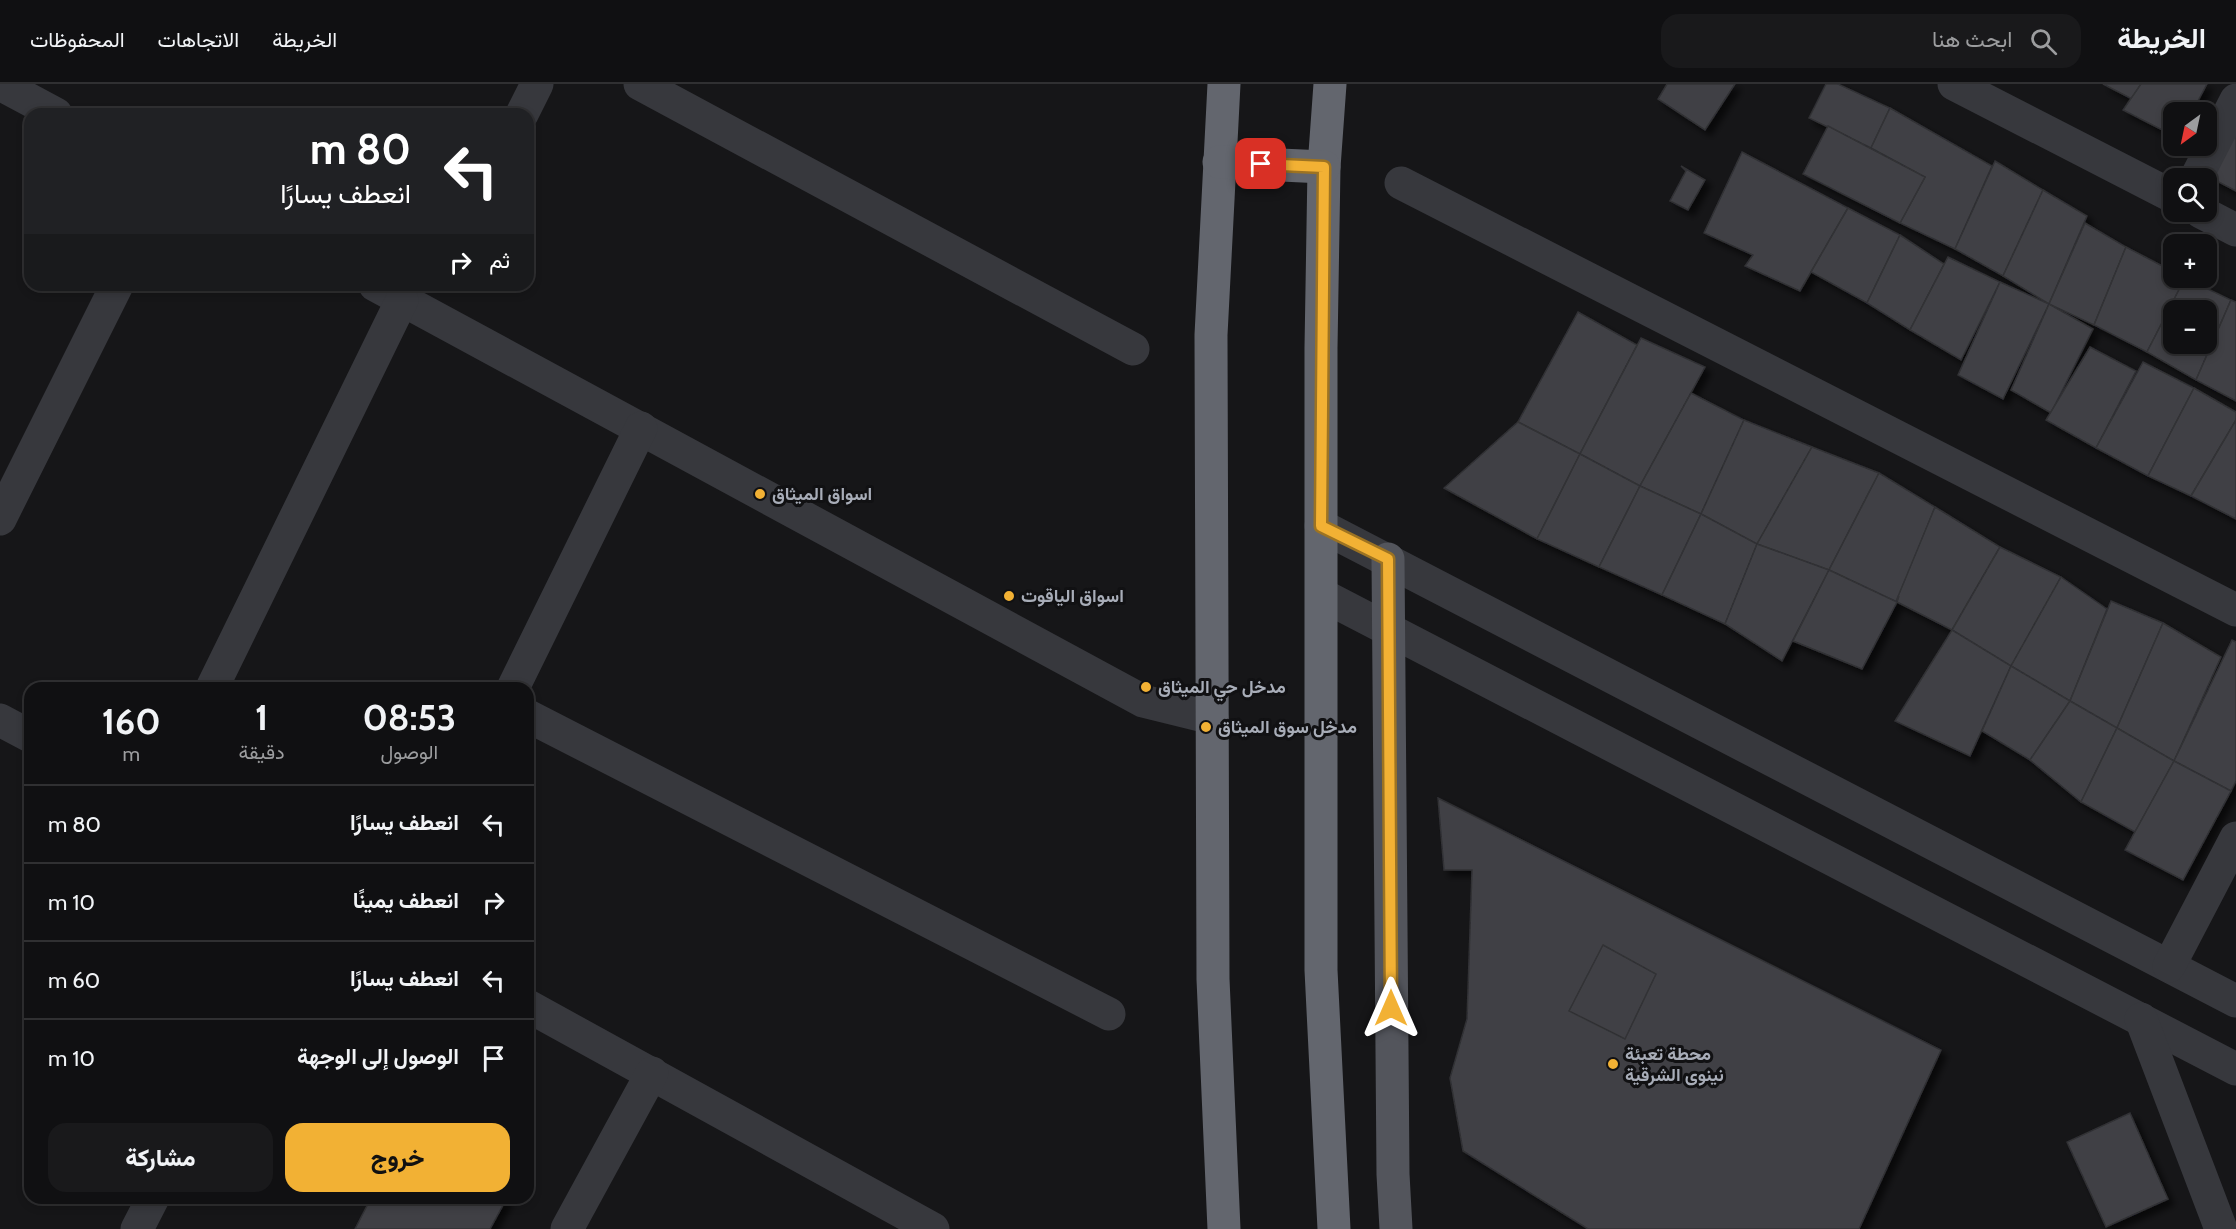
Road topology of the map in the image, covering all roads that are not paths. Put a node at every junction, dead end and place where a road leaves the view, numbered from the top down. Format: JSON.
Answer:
{"nodes":[{"id":1,"x":0,"y":84,"type":"edge"},
{"id":2,"x":537,"y":84,"type":"edge"},
{"id":3,"x":640,"y":84,"type":"edge"},
{"id":4,"x":1224,"y":84,"type":"edge"},
{"id":5,"x":1330,"y":84,"type":"edge"},
{"id":6,"x":1954,"y":84,"type":"edge"},
{"id":7,"x":2236,"y":100,"type":"edge"},
{"id":8,"x":45,"y":108,"type":"edge"},
{"id":9,"x":525,"y":108,"type":"edge"},
{"id":10,"x":1219,"y":162,"type":"junction"},
{"id":11,"x":1324,"y":167,"type":"junction"},
{"id":12,"x":2201,"y":168,"type":"edge"},
{"id":13,"x":1401,"y":183,"type":"dead end"},
{"id":14,"x":2163,"y":192,"type":"edge"},
{"id":15,"x":2217,"y":220,"type":"edge"},
{"id":16,"x":2236,"y":230,"type":"edge"},
{"id":17,"x":114,"y":291,"type":"edge"},
{"id":18,"x":408,"y":295,"type":"edge"},
{"id":19,"x":1133,"y":349,"type":"dead end"},
{"id":20,"x":641,"y":428,"type":"junction"},
{"id":21,"x":0,"y":519,"type":"edge"},
{"id":22,"x":1321,"y":526,"type":"junction"},
{"id":23,"x":1388,"y":559,"type":"junction"},
{"id":24,"x":1322,"y":595,"type":"junction"},
{"id":25,"x":2236,"y":610,"type":"edge"},
{"id":26,"x":1388,"y":628,"type":"junction"},
{"id":27,"x":215,"y":682,"type":"edge"},
{"id":28,"x":516,"y":682,"type":"edge"},
{"id":29,"x":1212,"y":718,"type":"junction"},
{"id":30,"x":534,"y":719,"type":"edge"},
{"id":31,"x":0,"y":720,"type":"edge"},
{"id":32,"x":24,"y":733,"type":"edge"},
{"id":33,"x":2236,"y":838,"type":"edge"},
{"id":34,"x":2169,"y":966,"type":"junction"},
{"id":35,"x":2236,"y":1001,"type":"edge"},
{"id":36,"x":534,"y":1009,"type":"edge"},
{"id":37,"x":1109,"y":1014,"type":"dead end"},
{"id":38,"x":2141,"y":1019,"type":"junction"},
{"id":39,"x":2236,"y":1069,"type":"edge"},
{"id":40,"x":652,"y":1073,"type":"junction"},
{"id":41,"x":150,"y":1204,"type":"edge"},
{"id":42,"x":137,"y":1229,"type":"edge"},
{"id":43,"x":567,"y":1229,"type":"edge"},
{"id":44,"x":933,"y":1229,"type":"edge"},
{"id":45,"x":1224,"y":1229,"type":"edge"},
{"id":46,"x":1334,"y":1229,"type":"edge"},
{"id":47,"x":1396,"y":1229,"type":"edge"},
{"id":48,"x":2221,"y":1229,"type":"edge"}],
"edges":[{"from":1,"to":8,"type":"street"},
{"from":2,"to":9,"type":"street"},
{"from":3,"to":19,"type":"street"},
{"from":4,"to":10,"type":"highway"},
{"from":5,"to":11,"type":"highway"},
{"from":6,"to":14,"type":"street"},
{"from":7,"to":12,"type":"street"},
{"from":10,"to":11,"type":"highway"},
{"from":10,"to":29,"type":"highway"},
{"from":11,"to":22,"type":"highway"},
{"from":13,"to":25,"type":"street"},
{"from":15,"to":16,"type":"street"},
{"from":17,"to":21,"type":"street"},
{"from":18,"to":20,"type":"street"},
{"from":18,"to":27,"type":"street"},
{"from":20,"to":28,"type":"street"},
{"from":20,"to":29,"type":"street"},
{"from":22,"to":23,"type":"street"},
{"from":22,"to":24,"type":"highway"},
{"from":23,"to":26,"type":"main road"},
{"from":23,"to":34,"type":"street"},
{"from":24,"to":26,"type":"street"},
{"from":24,"to":46,"type":"highway"},
{"from":26,"to":38,"type":"street"},
{"from":26,"to":47,"type":"main road"},
{"from":29,"to":45,"type":"highway"},
{"from":30,"to":37,"type":"street"},
{"from":31,"to":32,"type":"street"},
{"from":33,"to":34,"type":"street"},
{"from":34,"to":35,"type":"street"},
{"from":36,"to":40,"type":"street"},
{"from":38,"to":39,"type":"street"},
{"from":38,"to":48,"type":"street"},
{"from":40,"to":43,"type":"street"},
{"from":40,"to":44,"type":"street"},
{"from":41,"to":42,"type":"street"}]}
